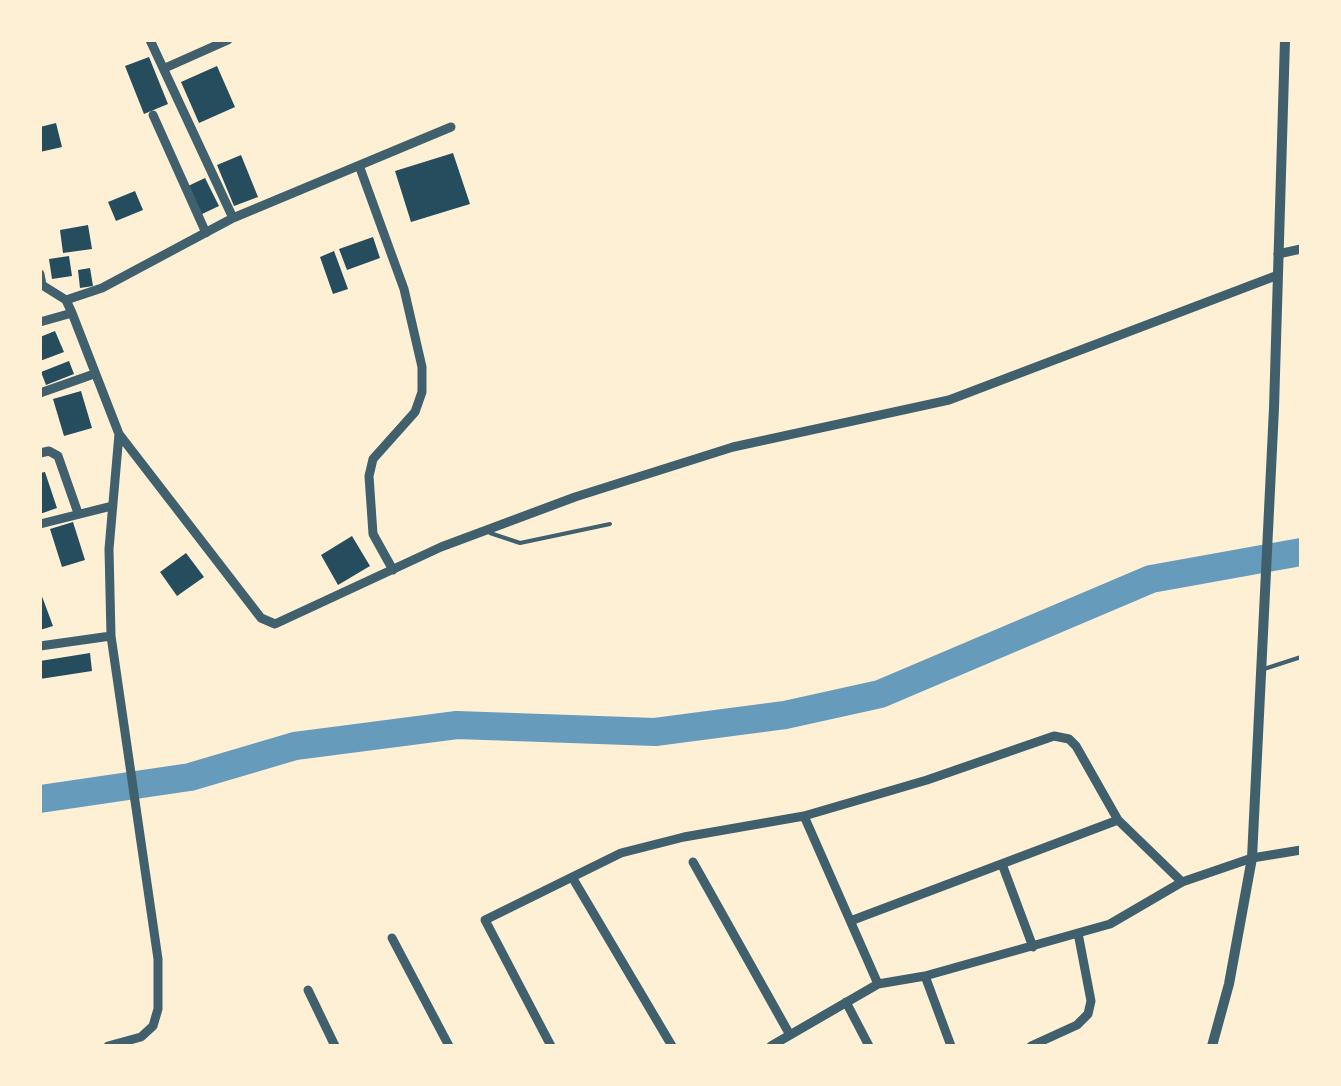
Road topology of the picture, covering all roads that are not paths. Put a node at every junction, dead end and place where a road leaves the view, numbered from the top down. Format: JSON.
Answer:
{"nodes":[{"id":1,"x":150,"y":40,"type":"edge"},
{"id":2,"x":228,"y":40,"type":"edge"},
{"id":3,"x":1285,"y":40,"type":"edge"},
{"id":4,"x":165,"y":68,"type":"junction"},
{"id":5,"x":153,"y":115,"type":"dead end"},
{"id":6,"x":451,"y":127,"type":"dead end"},
{"id":7,"x":360,"y":168,"type":"junction"},
{"id":8,"x":233,"y":218,"type":"junction"},
{"id":9,"x":206,"y":232,"type":"junction"},
{"id":10,"x":1301,"y":249,"type":"edge"},
{"id":11,"x":1278,"y":254,"type":"junction"},
{"id":12,"x":1278,"y":274,"type":"junction"},
{"id":13,"x":41,"y":281,"type":"edge"},
{"id":14,"x":66,"y":300,"type":"junction"},
{"id":15,"x":72,"y":313,"type":"junction"},
{"id":16,"x":40,"y":322,"type":"edge"},
{"id":17,"x":94,"y":374,"type":"junction"},
{"id":18,"x":40,"y":393,"type":"edge"},
{"id":19,"x":119,"y":434,"type":"junction"},
{"id":20,"x":40,"y":454,"type":"edge"},
{"id":21,"x":112,"y":506,"type":"junction"},
{"id":22,"x":78,"y":513,"type":"junction"},
{"id":23,"x":40,"y":524,"type":"edge"},
{"id":24,"x":610,"y":524,"type":"dead end"},
{"id":25,"x":486,"y":530,"type":"junction"},
{"id":26,"x":393,"y":570,"type":"junction"},
{"id":27,"x":111,"y":636,"type":"junction"},
{"id":28,"x":40,"y":646,"type":"edge"},
{"id":29,"x":1301,"y":656,"type":"edge"},
{"id":30,"x":1260,"y":670,"type":"junction"},
{"id":31,"x":804,"y":816,"type":"junction"},
{"id":32,"x":1118,"y":820,"type":"junction"},
{"id":33,"x":1301,"y":850,"type":"edge"},
{"id":34,"x":1252,"y":858,"type":"junction"},
{"id":35,"x":694,"y":862,"type":"dead end"},
{"id":36,"x":1002,"y":864,"type":"junction"},
{"id":37,"x":572,"y":877,"type":"junction"},
{"id":38,"x":1182,"y":882,"type":"junction"},
{"id":39,"x":853,"y":920,"type":"junction"},
{"id":40,"x":1078,"y":933,"type":"junction"},
{"id":41,"x":392,"y":938,"type":"dead end"},
{"id":42,"x":1033,"y":947,"type":"junction"},
{"id":43,"x":925,"y":976,"type":"junction"},
{"id":44,"x":878,"y":984,"type":"junction"},
{"id":45,"x":308,"y":990,"type":"dead end"},
{"id":46,"x":846,"y":1002,"type":"junction"},
{"id":47,"x":790,"y":1035,"type":"junction"},
{"id":48,"x":108,"y":1046,"type":"edge"},
{"id":49,"x":335,"y":1046,"type":"edge"},
{"id":50,"x":449,"y":1046,"type":"edge"},
{"id":51,"x":550,"y":1046,"type":"edge"},
{"id":52,"x":672,"y":1046,"type":"edge"},
{"id":53,"x":771,"y":1046,"type":"edge"},
{"id":54,"x":869,"y":1046,"type":"edge"},
{"id":55,"x":951,"y":1046,"type":"edge"},
{"id":56,"x":1032,"y":1046,"type":"edge"},
{"id":57,"x":1212,"y":1046,"type":"edge"}],
"edges":[{"from":1,"to":4,"type":"street"},
{"from":2,"to":4,"type":"street"},
{"from":3,"to":11,"type":"street"},
{"from":4,"to":8,"type":"street"},
{"from":5,"to":9,"type":"street"},
{"from":6,"to":7,"type":"street"},
{"from":7,"to":8,"type":"street"},
{"from":7,"to":26,"type":"street"},
{"from":8,"to":9,"type":"street"},
{"from":9,"to":14,"type":"street"},
{"from":10,"to":11,"type":"street"},
{"from":11,"to":12,"type":"street"},
{"from":12,"to":25,"type":"street"},
{"from":12,"to":30,"type":"street"},
{"from":13,"to":14,"type":"street"},
{"from":14,"to":15,"type":"street"},
{"from":15,"to":16,"type":"street"},
{"from":15,"to":17,"type":"street"},
{"from":17,"to":18,"type":"street"},
{"from":17,"to":19,"type":"street"},
{"from":19,"to":21,"type":"street"},
{"from":19,"to":26,"type":"street"},
{"from":20,"to":22,"type":"street"},
{"from":21,"to":22,"type":"street"},
{"from":21,"to":27,"type":"street"},
{"from":22,"to":23,"type":"street"},
{"from":24,"to":25,"type":"lane"},
{"from":25,"to":26,"type":"street"},
{"from":27,"to":28,"type":"street"},
{"from":27,"to":48,"type":"street"},
{"from":29,"to":30,"type":"lane"},
{"from":30,"to":34,"type":"street"},
{"from":31,"to":32,"type":"street"},
{"from":31,"to":37,"type":"street"},
{"from":31,"to":39,"type":"street"},
{"from":32,"to":36,"type":"street"},
{"from":32,"to":38,"type":"street"},
{"from":33,"to":34,"type":"street"},
{"from":34,"to":38,"type":"street"},
{"from":34,"to":57,"type":"street"},
{"from":35,"to":47,"type":"street"},
{"from":36,"to":39,"type":"street"},
{"from":36,"to":42,"type":"street"},
{"from":37,"to":51,"type":"street"},
{"from":37,"to":52,"type":"street"},
{"from":38,"to":40,"type":"street"},
{"from":39,"to":44,"type":"street"},
{"from":40,"to":42,"type":"street"},
{"from":40,"to":56,"type":"street"},
{"from":41,"to":50,"type":"street"},
{"from":42,"to":43,"type":"street"},
{"from":43,"to":44,"type":"street"},
{"from":43,"to":55,"type":"street"},
{"from":44,"to":46,"type":"street"},
{"from":45,"to":49,"type":"street"},
{"from":46,"to":47,"type":"street"},
{"from":46,"to":54,"type":"street"},
{"from":47,"to":53,"type":"street"}]}
